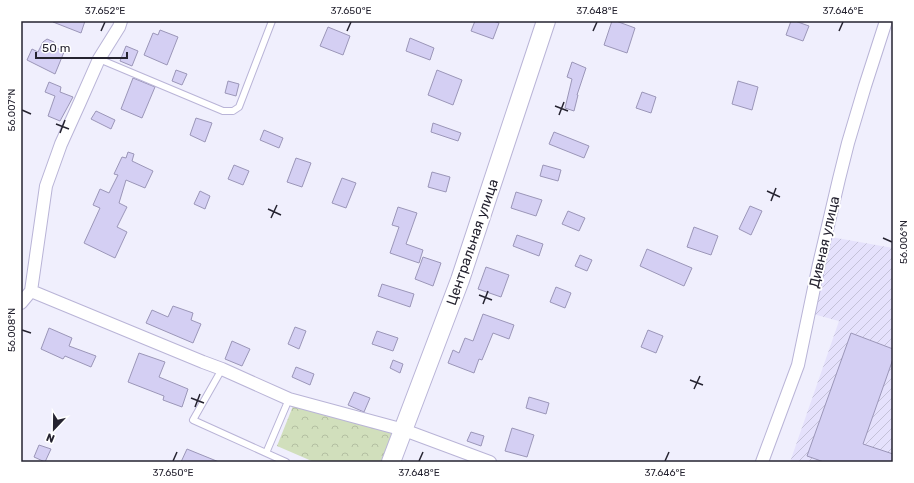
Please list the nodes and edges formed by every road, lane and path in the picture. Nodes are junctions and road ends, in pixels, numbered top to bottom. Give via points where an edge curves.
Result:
1 (121, 21) edge
2 (272, 21) edge
3 (546, 21) edge
4 (886, 21) edge
5 (99, 58) junction
6 (31, 291) junction
7 (21, 303) edge
8 (222, 369) junction
9 (289, 399) junction
10 (404, 430) junction
11 (266, 453) junction
12 (286, 462) edge
13 (391, 462) edge
14 (490, 462) edge
15 (762, 462) edge

1 - 5 street
2 - 5 lane via 239,107 233,112 223,111
3 - 10 street, Центральная улица via 460,280
4 - 15 street, Дивная улица via 838,179 798,365
5 - 6 street via 61,144 46,186
6 - 7 street
6 - 8 street
8 - 9 street
8 - 11 lane via 193,420
9 - 10 street
9 - 11 lane
10 - 13 street, Центральная улица
10 - 14 street
11 - 12 lane

